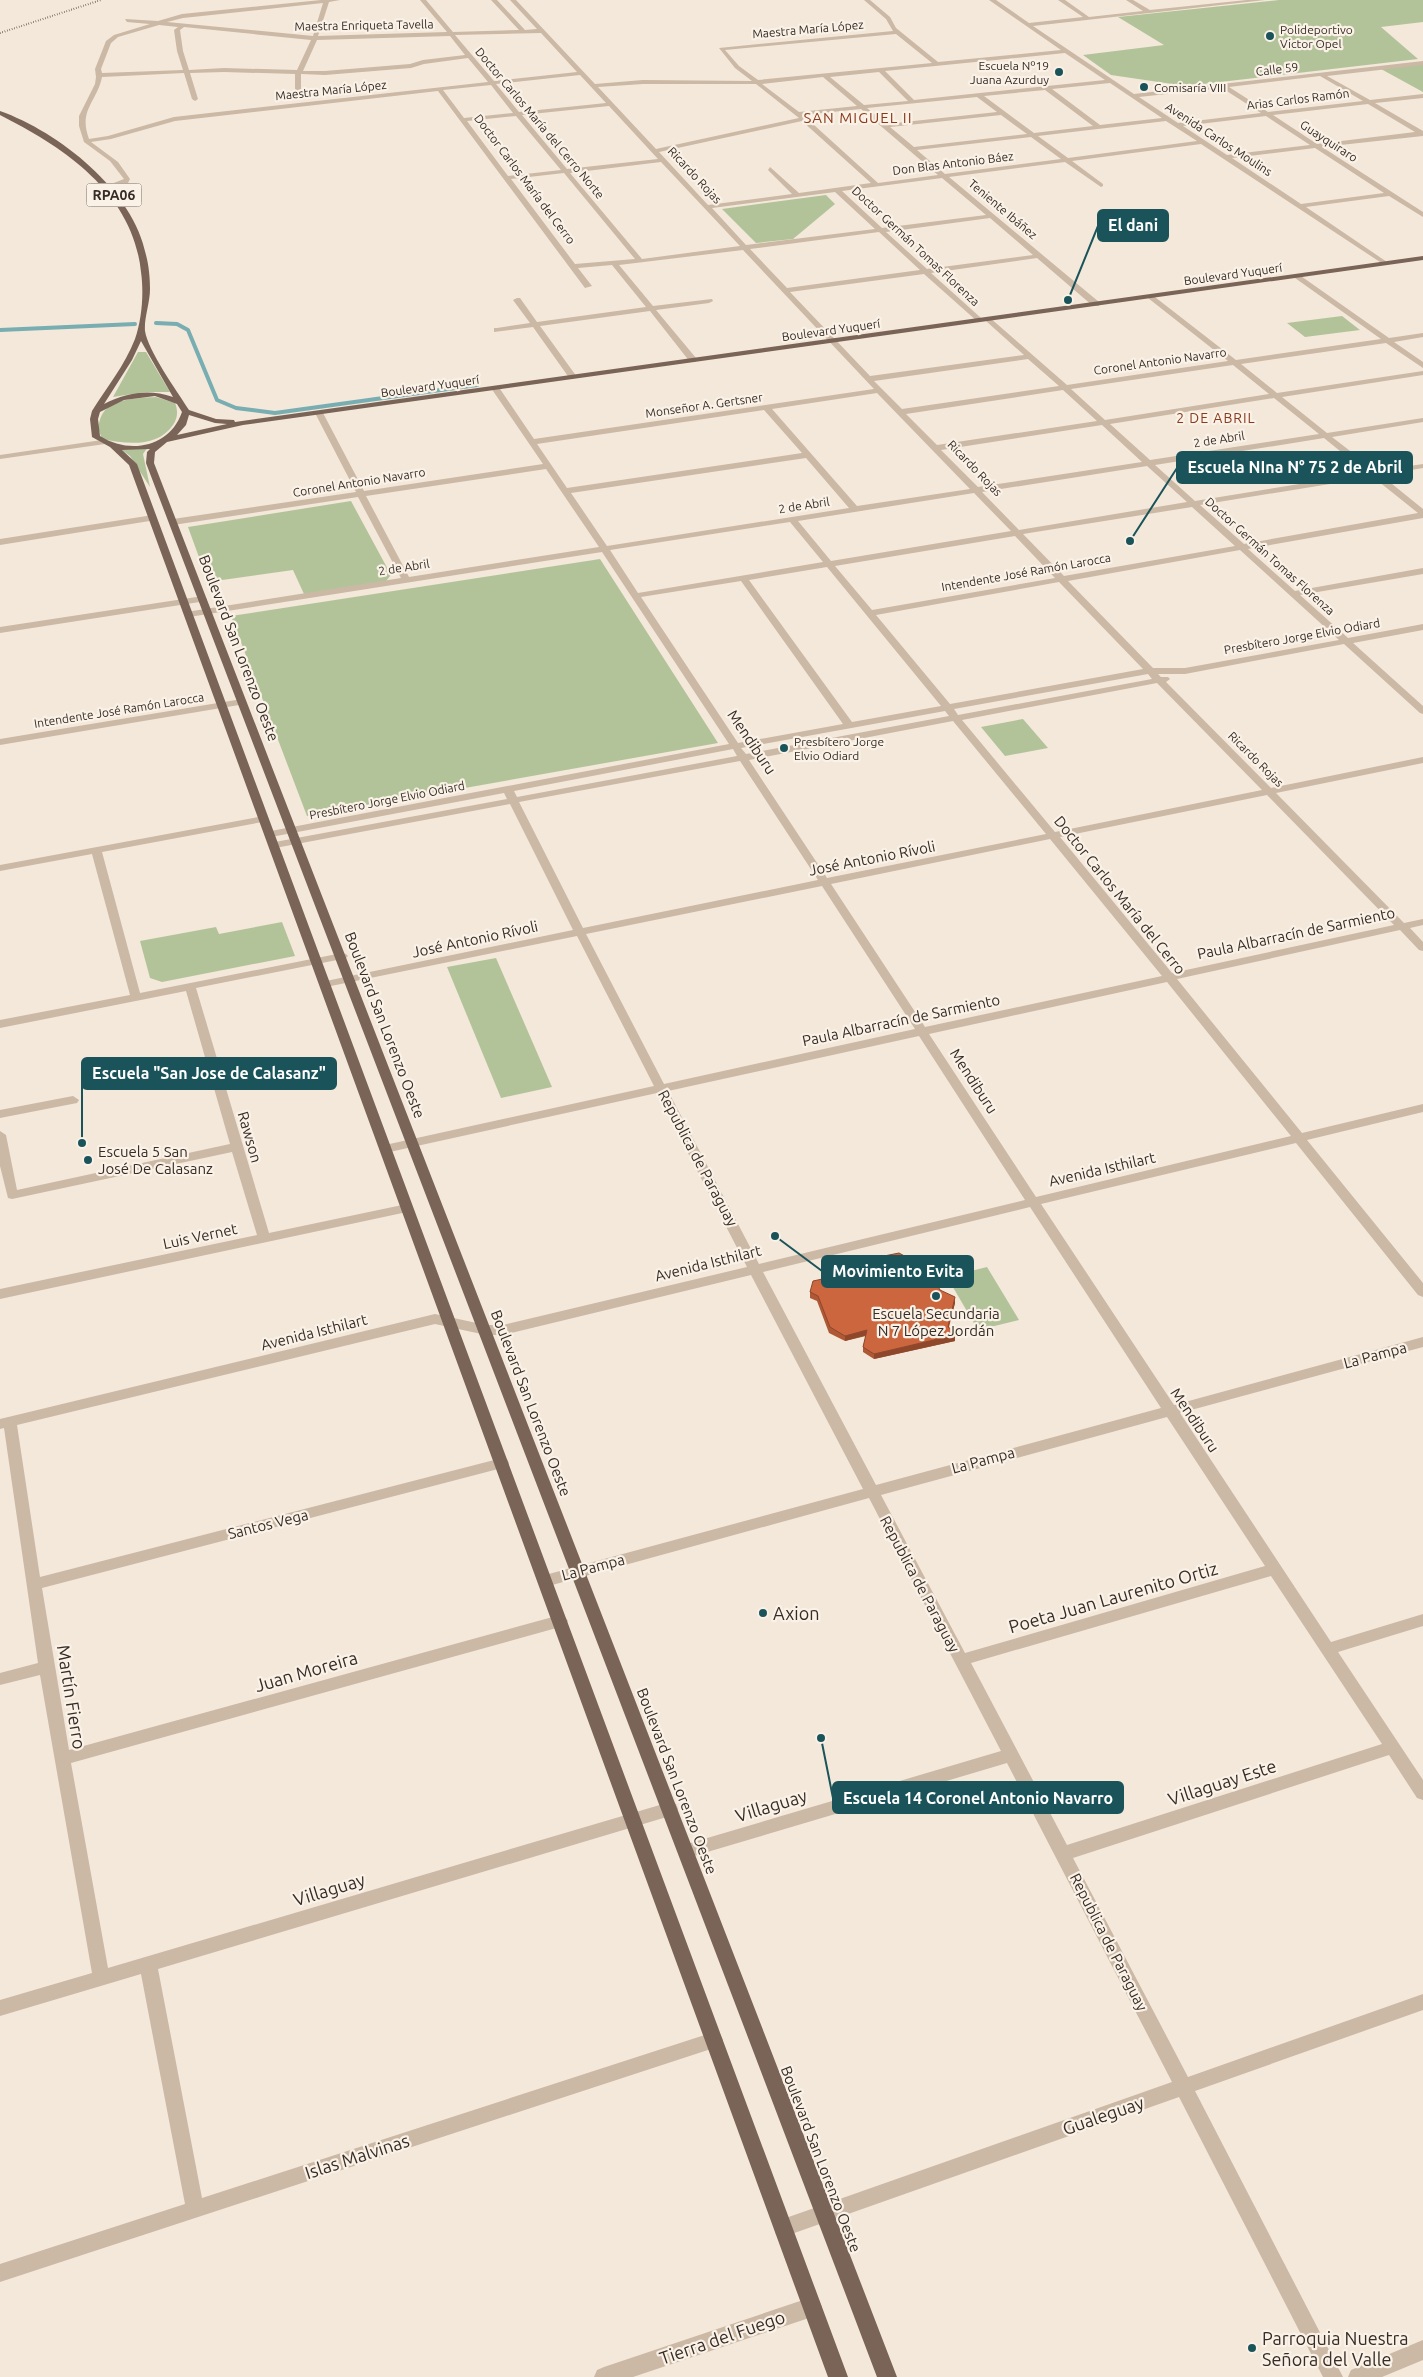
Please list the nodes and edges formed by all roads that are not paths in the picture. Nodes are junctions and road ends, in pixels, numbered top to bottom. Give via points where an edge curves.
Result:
1 (244, 0) edge
2 (328, 0) edge
3 (337, 0) edge
4 (423, 0) edge
5 (494, 0) edge
6 (513, 0) edge
7 (867, 0) edge
8 (992, 0) edge
9 (1061, 0) edge
10 (1129, 0) edge
11 (1201, 0) edge
12 (1262, 0) edge
13 (1211, 6) junction
14 (250, 9) junction
15 (1149, 12) junction
16 (1087, 18) junction
17 (127, 20) dead end
18 (163, 23) junction
19 (183, 25) junction
20 (1027, 25) junction
21 (543, 31) junction
22 (524, 32) junction
23 (897, 32) junction
24 (452, 34) junction
25 (315, 38) junction
26 (1066, 50) junction
27 (470, 56) junction
28 (1423, 63) edge
29 (936, 64) junction
30 (880, 69) junction
31 (186, 72) junction
32 (299, 72) junction
33 (582, 73) junction
34 (100, 75) junction
35 (824, 75) junction
36 (1322, 75) junction
37 (1111, 81) junction
38 (758, 82) junction
39 (493, 83) junction
40 (594, 86) junction
41 (1223, 86) junction
42 (1045, 88) junction
43 (298, 89) dead end
44 (439, 89) junction
45 (978, 95) junction
46 (1134, 96) junction
47 (1423, 96) edge
48 (195, 99) dead end
49 (912, 102) junction
50 (1368, 102) junction
51 (610, 104) junction
52 (864, 107) junction
53 (0, 113) edge
54 (1003, 113) junction
55 (518, 114) junction
56 (1267, 114) junction
57 (800, 117) junction
58 (1166, 119) junction
59 (462, 120) junction
60 (1176, 125) junction
61 (886, 126) junction
62 (1099, 127) junction
63 (1422, 133) edge
64 (1032, 135) junction
65 (86, 141) junction
66 (1203, 142) junction
67 (1316, 146) junction
68 (914, 149) junction
69 (654, 151) junction
70 (1227, 157) junction
71 (663, 160) junction
72 (1064, 160) junction
73 (770, 168) dead end
74 (565, 171) junction
75 (944, 175) junction
76 (506, 178) junction
77 (876, 184) junction
78 (1101, 185) dead end
79 (108, 187) junction
80 (837, 190) junction
81 (1391, 194) junction
82 (797, 195) junction
83 (1299, 206) junction
84 (706, 207) junction
85 (1423, 215) edge
86 (992, 216) junction
87 (881, 230) junction
88 (745, 248) junction
89 (1039, 256) junction
90 (1423, 258) edge
91 (640, 261) junction
92 (614, 263) junction
93 (1384, 263) junction
94 (574, 266) junction
95 (925, 272) junction
96 (1298, 276) junction
97 (588, 286) dead end
98 (784, 291) junction
99 (1151, 296) junction
100 (518, 300) dead end
101 (709, 301) dead end
102 (1096, 304) junction
103 (651, 310) junction
104 (989, 319) junction
105 (978, 320) junction
106 (535, 325) junction
107 (142, 328) junction
108 (497, 330) dead end
109 (1423, 336) edge
110 (832, 341) junction
111 (1388, 341) junction
112 (1030, 356) junction
113 (693, 360) junction
114 (1235, 363) junction
115 (1423, 366) edge
116 (1423, 373) edge
117 (573, 377) junction
118 (869, 379) junction
119 (495, 388) junction
120 (1066, 388) junction
121 (880, 390) junction
122 (1276, 396) junction
123 (180, 402) junction
124 (766, 407) junction
125 (96, 411) junction
126 (186, 412) junction
127 (901, 412) junction
128 (319, 413) junction
129 (1423, 420) edge
130 (1103, 422) junction
131 (243, 423) junction
132 (1325, 435) junction
133 (163, 442) junction
134 (532, 442) junction
135 (108, 444) junction
136 (936, 448) junction
137 (808, 454) junction
138 (0, 457) edge
139 (1148, 463) junction
140 (548, 466) junction
141 (1423, 466) edge
142 (1374, 474) junction
143 (977, 490) junction
144 (566, 491) junction
145 (361, 494) junction
146 (1194, 504) junction
147 (856, 509) junction
148 (1423, 514) edge
149 (153, 518) junction
150 (792, 519) junction
151 (173, 522) junction
152 (1018, 533) junction
153 (0, 542) edge
154 (1242, 548) junction
155 (603, 549) junction
156 (830, 564) junction
157 (1423, 571) edge
158 (743, 578) junction
159 (1061, 578) junction
160 (406, 580) junction
161 (1293, 594) junction
162 (634, 596) junction
163 (205, 605) junction
164 (187, 608) junction
165 (871, 613) junction
166 (1423, 627) edge
167 (0, 630) edge
168 (1344, 640) junction
169 (1150, 671) junction
170 (1185, 671) junction
171 (1160, 681) junction
172 (242, 702) junction
173 (224, 705) junction
174 (947, 709) junction
175 (1423, 711) edge
176 (956, 719) junction
177 (850, 726) junction
178 (0, 742) edge
179 (735, 746) junction
180 (743, 759) junction
181 (1423, 760) edge
182 (1269, 792) junction
183 (511, 796) junction
184 (264, 819) junction
185 (295, 836) junction
186 (1053, 837) junction
187 (273, 840) junction
188 (96, 850) junction
189 (0, 868) edge
190 (825, 883) junction
191 (1423, 922) edge
192 (1402, 926) junction
193 (580, 932) junction
194 (1423, 948) edge
195 (342, 956) junction
196 (317, 962) junction
197 (1168, 977) junction
198 (351, 980) junction
199 (326, 984) junction
200 (190, 986) junction
201 (136, 997) junction
202 (0, 1024) edge
203 (922, 1032) junction
204 (661, 1088) junction
205 (74, 1100) dead end
206 (1423, 1108) edge
207 (0, 1114) edge
208 (0, 1135) edge
209 (1297, 1138) junction
210 (413, 1143) junction
211 (236, 1148) junction
212 (385, 1149) junction
213 (1034, 1201) junction
214 (407, 1208) junction
215 (264, 1239) junction
216 (755, 1268) junction
217 (1423, 1292) edge
218 (0, 1294) edge
219 (449, 1321) junction
220 (486, 1330) junction
221 (1423, 1342) edge
222 (1169, 1410) junction
223 (5, 1423) edge
224 (502, 1463) junction
225 (871, 1491) junction
226 (1276, 1569) junction
227 (579, 1571) junction
228 (545, 1581) junction
229 (34, 1584) junction
230 (1423, 1620) edge
231 (560, 1621) junction
232 (1327, 1649) junction
233 (961, 1660) junction
234 (46, 1667) junction
235 (0, 1679) edge
236 (1392, 1747) junction
237 (1010, 1755) junction
238 (62, 1759) junction
239 (1423, 1794) edge
240 (670, 1809) junction
241 (633, 1819) junction
242 (687, 1851) junction
243 (1063, 1854) junction
244 (148, 1963) junction
245 (101, 1978) junction
246 (1423, 2002) edge
247 (0, 2008) edge
248 (714, 2040) junction
249 (1184, 2087) junction
250 (195, 2208) junction
251 (824, 2213) junction
252 (783, 2228) junction
253 (0, 2273) edge
254 (812, 2307) junction
255 (1423, 2350) edge
256 (604, 2377) edge
257 (838, 2377) edge
258 (887, 2377) edge
259 (1333, 2377) edge
260 (1358, 2377) edge

1 - 14 street
2 - 3 street
2 - 14 street
2 - 25 street
4 - 24 street, Doctor Carlos María del Cerro Norte
5 - 22 street
6 - 21 street, Ricardo Rojas
7 - 23 street via 888,18
8 - 20 street, Avenida Carlos Moulins
9 - 16 street
10 - 15 street
11 - 13 street
12 - 13 street
13 - 15 street
14 - 18 street via 182,16
15 - 16 street
16 - 20 street
17 - 18 street, Maestra Enriqueta Tavella
18 - 19 street, Maestra Enriqueta Tavella
18 - 34 street via 116,36 108,42 98,69
19 - 25 street, Maestra Enriqueta Tavella
19 - 31 street via 177,30
20 - 26 street, Avenida Carlos Moulins
21 - 22 street, Maestra Enriqueta Tavella
21 - 33 street, Ricardo Rojas
22 - 24 street, Maestra Enriqueta Tavella
23 - 29 street
23 - 38 street, Maestra María López via 721,49 737,67
24 - 25 street, Maestra Enriqueta Tavella
24 - 27 street, Doctor Carlos María del Cerro Norte
25 - 32 street
26 - 29 street
26 - 37 street, Avenida Carlos Moulins
27 - 32 street via 411,66
27 - 39 street, Doctor Carlos María del Cerro Norte
28 - 36 street, Calle 59
29 - 30 street
30 - 35 street
30 - 49 street
31 - 32 street
31 - 34 street
31 - 48 street
32 - 43 street
33 - 39 street, Maestra María López
33 - 40 street, Ricardo Rojas
34 - 65 street via 80,116
35 - 38 street
35 - 52 street, Teniente Ibáñez
36 - 41 street, Calle 59
36 - 50 street
37 - 42 street
37 - 46 street, Avenida Carlos Moulins
38 - 40 street via 643,82
38 - 57 street
39 - 44 street, Maestra María López
39 - 55 street, Doctor Carlos María del Cerro Norte
40 - 51 street, Ricardo Rojas
41 - 46 street, Calle 59
41 - 56 street, Guayquiraro
42 - 45 street
42 - 62 street
44 - 59 street, Doctor Carlos María del Cerro
44 - 65 street, Maestra María López via 174,119 109,138
45 - 49 street
45 - 54 street
46 - 58 street, Avenida Carlos Moulins
47 - 50 street, Arias Carlos Ramón
49 - 52 street
50 - 56 street, Arias Carlos Ramón
50 - 63 street
51 - 55 street
51 - 69 street, Ricardo Rojas
52 - 57 street
52 - 61 street, Teniente Ibáñez
53 - 79 main road, RPA06 via 46,136 92,170
54 - 61 street
54 - 64 street
55 - 59 street
55 - 74 street, Doctor Carlos María del Cerro Norte
56 - 60 street, Arias Carlos Ramón
56 - 67 street, Guayquiraro
57 - 69 street
57 - 77 street
58 - 60 street, Avenida Carlos Moulins
58 - 62 street
59 - 76 street, Doctor Carlos María del Cerro
60 - 66 street, Avenida Carlos Moulins
61 - 68 street, Teniente Ibáñez
62 - 64 street
63 - 67 street
64 - 68 street
64 - 72 street
65 - 79 street via 116,162 127,179
66 - 70 street, Avenida Carlos Moulins
66 - 72 street, Don Blas Antonio Báez
67 - 70 street
67 - 81 street, Guayquiraro
68 - 75 street, Teniente Ibáñez
69 - 71 street, Ricardo Rojas
70 - 83 street, Avenida Carlos Moulins
71 - 74 street
71 - 84 street, Ricardo Rojas
72 - 75 street, Don Blas Antonio Báez
72 - 78 street
73 - 82 street
74 - 76 street
74 - 91 street, Doctor Carlos María del Cerro Norte
75 - 77 street, Don Blas Antonio Báez
75 - 86 street, Teniente Ibáñez
76 - 94 street, Doctor Carlos María del Cerro
77 - 80 street, Don Blas Antonio Báez
79 - 107 main road, RPA06 via 126,211 146,263
80 - 82 street, Don Blas Antonio Báez
80 - 87 street, Doctor Germán Tomas Florenza
81 - 83 street
81 - 85 street, Guayquiraro
82 - 84 street, Don Blas Antonio Báez
83 - 93 street, Avenida Carlos Moulins
84 - 88 street, Ricardo Rojas
86 - 87 street
86 - 89 street, Teniente Ibáñez
87 - 88 street
87 - 95 street, Doctor Germán Tomas Florenza
88 - 91 street
88 - 98 street, Ricardo Rojas
89 - 95 street
89 - 102 street, Teniente Ibáñez
90 - 93 main road, Boulevard Yuquerí
91 - 92 street
92 - 94 street
92 - 103 street
93 - 96 main road, Boulevard Yuquerí
94 - 97 street, Doctor Carlos María del Cerro
95 - 98 street
95 - 105 street, Doctor Germán Tomas Florenza
96 - 99 main road, Boulevard Yuquerí
96 - 111 street
98 - 110 street, Ricardo Rojas
99 - 102 main road, Boulevard Yuquerí
99 - 114 street
100 - 106 street
101 - 103 street
102 - 104 main road, Boulevard Yuquerí
103 - 106 street
103 - 113 street
104 - 105 main road, Boulevard Yuquerí
104 - 112 street, Doctor Germán Tomas Florenza
105 - 110 main road, Boulevard Yuquerí
106 - 108 street
106 - 117 street
107 - 123 main road, RPA06 via 146,345
107 - 125 main road, RPA06
109 - 111 street, Coronel Antonio Navarro
110 - 113 main road, Boulevard Yuquerí
110 - 118 street, Ricardo Rojas
111 - 114 street, Coronel Antonio Navarro
111 - 115 street
112 - 118 street
112 - 120 street, Doctor Germán Tomas Florenza
113 - 117 main road, Boulevard Yuquerí
114 - 120 street, Coronel Antonio Navarro
114 - 122 street
116 - 122 street
117 - 119 main road, Boulevard Yuquerí
118 - 121 street, Ricardo Rojas
119 - 128 main road, Boulevard Yuquerí
119 - 134 street, Mendiburu
120 - 127 street, Coronel Antonio Navarro
120 - 130 street, Doctor Germán Tomas Florenza
121 - 124 street, Monseñor A. Gertsner
121 - 127 street, Ricardo Rojas
122 - 130 street
122 - 132 street
123 - 125 main road via 155,394 139,395 115,400
123 - 126 main road, RPA06
124 - 134 street, Monseñor A. Gertsner
124 - 137 street
125 - 135 main road via 96,436
126 - 131 main road, Boulevard Yuquerí via 214,421
126 - 133 main road, Boulevard San Lorenzo Oeste via 182,424
127 - 136 street, Ricardo Rojas
128 - 131 main road, Boulevard Yuquerí
128 - 145 street
129 - 132 street, 2 de Abril
130 - 136 street
130 - 139 street, Doctor Germán Tomas Florenza
131 - 133 main road, Boulevard Yuquerí
132 - 139 street, 2 de Abril
132 - 142 street
133 - 135 main road, Boulevard Yuquerí via 134,447
133 - 151 main road, Boulevard San Lorenzo Oeste via 151,452 150,463
134 - 140 street, Mendiburu
135 - 138 street
135 - 149 main road via 133,464
136 - 143 street, Ricardo Rojas
137 - 144 street
137 - 147 street
139 - 143 street, 2 de Abril
139 - 146 street, Doctor Germán Tomas Florenza
140 - 144 street, Mendiburu
140 - 145 street, Coronel Antonio Navarro
141 - 142 street
142 - 146 street
142 - 148 street
143 - 147 street, 2 de Abril
143 - 152 street, Ricardo Rojas
144 - 155 street, Mendiburu
145 - 151 street, Coronel Antonio Navarro
145 - 160 street
146 - 152 street
146 - 154 street, Doctor Germán Tomas Florenza
147 - 150 street, 2 de Abril
148 - 154 street, Intendente José Ramón Larocca
149 - 153 street
149 - 164 main road
150 - 155 street, 2 de Abril
150 - 156 street, Doctor Carlos María del Cerro
151 - 163 main road, Boulevard San Lorenzo Oeste
152 - 156 street
152 - 159 street, Ricardo Rojas
154 - 159 street, Intendente José Ramón Larocca
154 - 161 street, Doctor Germán Tomas Florenza
155 - 160 street, 2 de Abril
155 - 162 street, Mendiburu
156 - 158 street
156 - 165 street, Doctor Carlos María del Cerro
157 - 161 street
158 - 162 street
158 - 177 street
159 - 165 street, Intendente José Ramón Larocca
159 - 169 street, Ricardo Rojas
160 - 163 street, 2 de Abril
161 - 168 street, Doctor Germán Tomas Florenza
162 - 179 street, Mendiburu
163 - 164 street, 2 de Abril
163 - 164 street, 2 de Abril
163 - 172 main road, Boulevard San Lorenzo Oeste
164 - 167 street, 2 de Abril
164 - 173 main road
165 - 174 street, Doctor Carlos María del Cerro
166 - 168 street, Presbítero Jorge Elvio Odiard
168 - 170 street, Presbítero Jorge Elvio Odiard
168 - 175 street, Doctor Germán Tomas Florenza
169 - 170 street, Presbítero Jorge Elvio Odiard
169 - 171 street, Ricardo Rojas
169 - 174 street, Presbítero Jorge Elvio Odiard
170 - 171 street, Presbítero Jorge Elvio Odiard
171 - 176 street, Presbítero Jorge Elvio Odiard
171 - 182 street, Ricardo Rojas
172 - 173 street, Intendente José Ramón Larocca
172 - 185 main road, Boulevard San Lorenzo Oeste
173 - 178 street, Intendente José Ramón Larocca
173 - 184 main road
174 - 176 street, Doctor Carlos María del Cerro
174 - 177 street, Presbítero Jorge Elvio Odiard
176 - 180 street, Presbítero Jorge Elvio Odiard
176 - 186 street, Doctor Carlos María del Cerro
177 - 179 street, Presbítero Jorge Elvio Odiard
179 - 180 street, Mendiburu
179 - 183 street, Presbítero Jorge Elvio Odiard
180 - 183 street, Presbítero Jorge Elvio Odiard
180 - 190 street, Mendiburu
181 - 182 street, José Antonio Rívoli
182 - 186 street, José Antonio Rívoli
182 - 192 street, Ricardo Rojas
183 - 185 street, Presbítero Jorge Elvio Odiard
183 - 193 street, Republica de Paraguay
184 - 187 main road
184 - 188 street
185 - 187 street, Presbítero Jorge Elvio Odiard
185 - 195 main road, Boulevard San Lorenzo Oeste
186 - 190 street, José Antonio Rívoli
186 - 197 street, Doctor Carlos María del Cerro
187 - 196 main road
188 - 189 street
188 - 201 street
190 - 193 street, José Antonio Rívoli
190 - 203 street, Mendiburu
191 - 192 street, Paula Albarracín de Sarmiento
192 - 194 street, Ricardo Rojas
192 - 197 street, Paula Albarracín de Sarmiento
193 - 198 street, José Antonio Rívoli
193 - 204 street, Republica de Paraguay
195 - 196 street
195 - 198 main road, Boulevard San Lorenzo Oeste
196 - 199 main road
196 - 200 street
197 - 203 street, Paula Albarracín de Sarmiento
197 - 209 street, Doctor Carlos María del Cerro
198 - 199 street, José Antonio Rívoli
198 - 210 main road, Boulevard San Lorenzo Oeste
199 - 212 main road
200 - 201 street
200 - 211 street, Rawson
201 - 202 street
203 - 204 street, Paula Albarracín de Sarmiento
203 - 213 street, Mendiburu
204 - 210 street, Paula Albarracín de Sarmiento
204 - 216 street, Republica de Paraguay
205 - 207 street
206 - 209 street, Avenida Isthilart
208 - 211 street via 12,1195
209 - 213 street, Avenida Isthilart
209 - 217 street, Doctor Carlos María del Cerro
210 - 212 street, Paula Albarracín de Sarmiento
210 - 220 main road, Boulevard San Lorenzo Oeste
211 - 215 street, Rawson
212 - 214 main road
213 - 216 street, Avenida Isthilart
213 - 222 street, Mendiburu
214 - 215 street, Luis Vernet
214 - 219 main road
215 - 218 street, Luis Vernet
216 - 220 street, Avenida Isthilart via 503,1330
216 - 225 street, Republica de Paraguay
219 - 220 street, Avenida Isthilart
219 - 223 street, Avenida Isthilart via 435,1319
219 - 224 main road
220 - 227 main road, Boulevard San Lorenzo Oeste
221 - 222 street, La Pampa
222 - 225 street, La Pampa
222 - 226 street, Mendiburu
223 - 229 street, Martín Fierro
224 - 228 main road
224 - 229 street, Santos Vega
225 - 227 street, La Pampa
225 - 233 street, Republica de Paraguay
226 - 232 street, Mendiburu
226 - 233 street, Poeta Juan Laurenito Ortiz
227 - 228 street, La Pampa
227 - 240 main road, Boulevard San Lorenzo Oeste
228 - 231 main road
229 - 234 street, Martín Fierro
230 - 232 street
231 - 238 street, Juan Moreira
231 - 241 main road
232 - 236 street, Mendiburu
233 - 237 street, Republica de Paraguay
234 - 235 street
234 - 238 street, Martín Fierro
236 - 239 street, Mendiburu
236 - 243 street, Villaguay Este
237 - 242 street, Villaguay
237 - 243 street, Republica de Paraguay
238 - 245 street, Martín Fierro
240 - 241 street, Villaguay
240 - 242 main road, Boulevard San Lorenzo Oeste
241 - 244 street, Villaguay
241 - 248 main road
242 - 251 main road, Boulevard San Lorenzo Oeste
243 - 249 street, Republica de Paraguay
244 - 245 street, Villaguay
244 - 250 street
245 - 247 street, Villaguay
246 - 249 street, Gualeguay
248 - 250 street, Islas Malvinas
248 - 252 main road
249 - 251 street, Gualeguay
249 - 259 street, Republica de Paraguay
250 - 253 street, Islas Malvinas
251 - 252 street, Gualeguay
251 - 258 main road, Boulevard San Lorenzo Oeste
252 - 254 main road
254 - 256 street, Tierra del Fuego
254 - 257 main road
255 - 260 street

